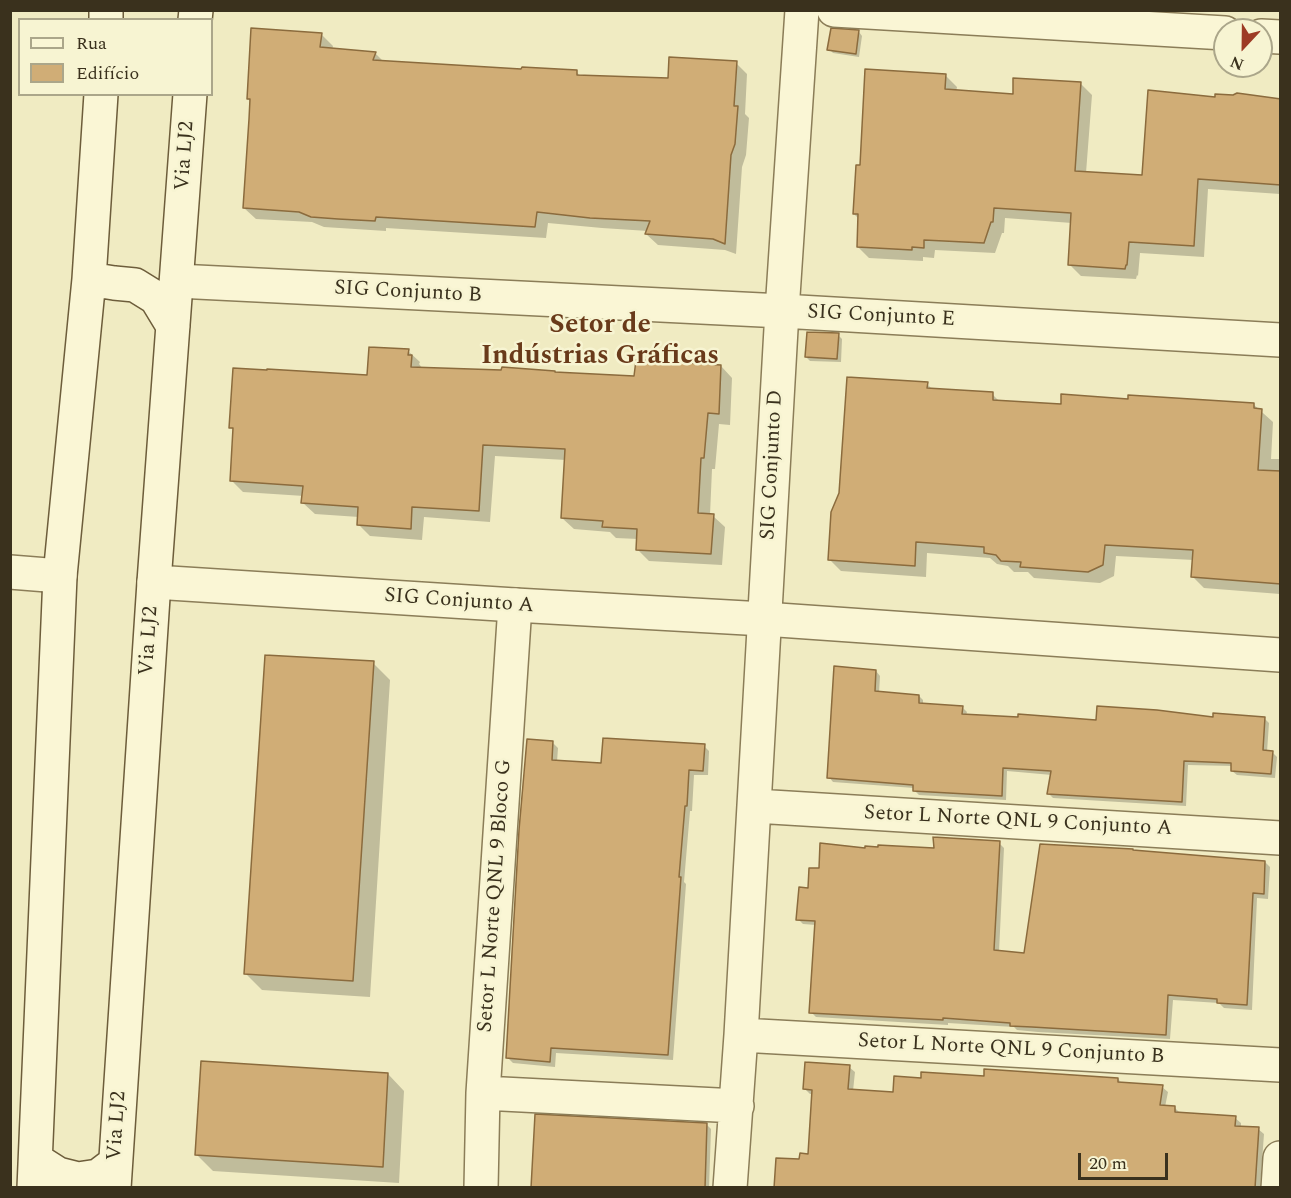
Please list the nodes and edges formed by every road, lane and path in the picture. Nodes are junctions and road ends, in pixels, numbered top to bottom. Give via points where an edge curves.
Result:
1 (802, 10) edge
2 (834, 10) edge
3 (1213, 32) edge
4 (101, 96) edge
5 (190, 96) edge
6 (89, 279) junction
7 (177, 282) junction
8 (782, 311) junction
9 (174, 326) junction
10 (1281, 340) edge
11 (10, 572) edge
12 (60, 576) junction
13 (154, 582) junction
14 (514, 605) junction
15 (765, 619) junction
16 (1281, 655) edge
17 (755, 806) junction
18 (1281, 838) edge
19 (741, 1035) junction
20 (1281, 1065) edge
21 (483, 1093) junction
22 (736, 1106) junction
23 (1281, 1158) edge
24 (35, 1174) edge
25 (115, 1175) edge
26 (481, 1188) edge
27 (730, 1188) edge
28 (1278, 1188) edge

1 - 8 street, SIG Conjunto E
2 - 3 street
4 - 6 street
5 - 7 street, Via LJ2
6 - 9 street via 135,285 156,298
6 - 12 street
7 - 8 street, SIG Conjunto B
7 - 9 street, Via LJ2
8 - 10 street, SIG Conjunto E
8 - 15 street, SIG Conjunto D
9 - 13 street, Via LJ2
11 - 12 street
12 - 24 street
13 - 14 street, SIG Conjunto A
13 - 25 street, Via LJ2
14 - 15 street, SIG Conjunto A
14 - 21 street, Setor L Norte QNL 9 Bloco G
15 - 16 street
15 - 17 street
17 - 18 street, Setor L Norte QNL 9 Conjunto A
17 - 19 street
19 - 20 street, Setor L Norte QNL 9 Conjunto B
19 - 22 street
21 - 22 street
21 - 26 street, Setor L Norte QNL 9 Bloco G
22 - 27 street
23 - 28 street
24 - 25 street via 78,1179

